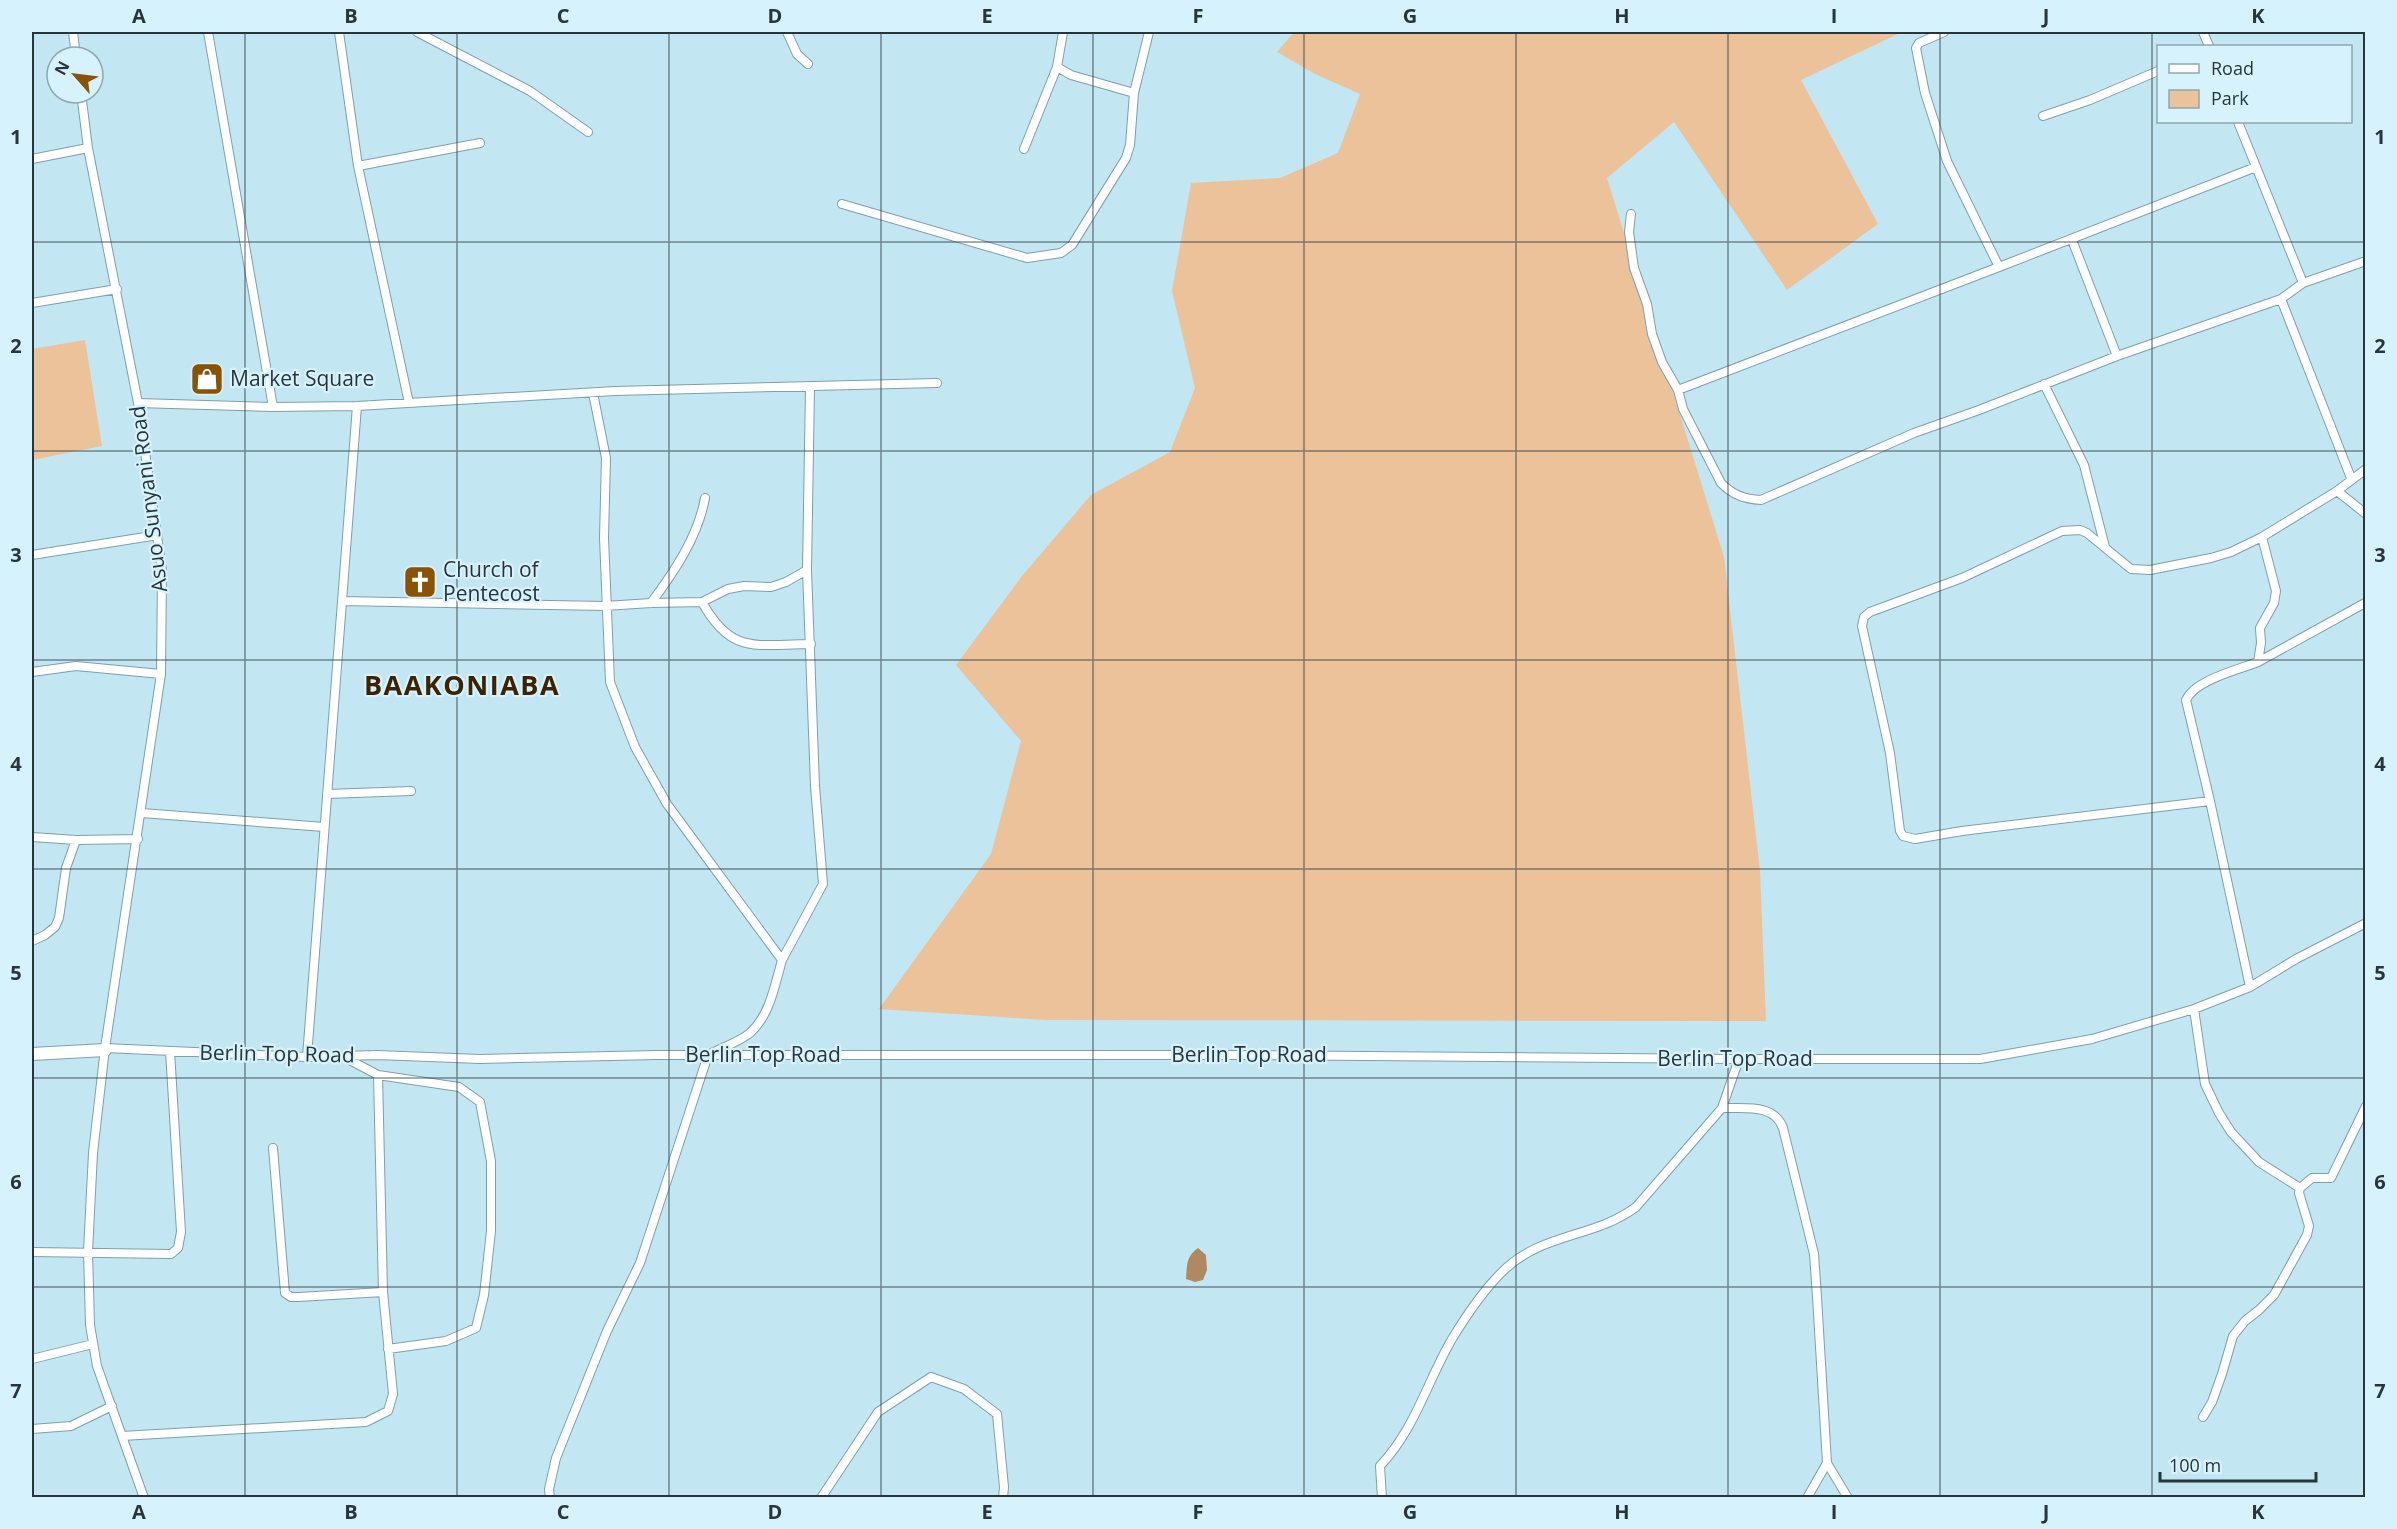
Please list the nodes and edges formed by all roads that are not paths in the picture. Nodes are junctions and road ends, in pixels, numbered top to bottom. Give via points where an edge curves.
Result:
1 (208, 32) edge
2 (339, 32) edge
3 (417, 32) edge
4 (787, 32) edge
5 (1063, 32) edge
6 (1149, 32) edge
7 (1944, 32) edge
8 (808, 64) dead end
9 (1057, 67) junction
10 (2157, 70) edge
11 (1134, 93) junction
12 (83, 105) edge
13 (2043, 116) dead end
14 (2238, 123) edge
15 (588, 132) dead end
16 (480, 143) dead end
17 (88, 148) junction
18 (1024, 149) dead end
19 (32, 159) edge
20 (358, 166) junction
21 (2256, 167) junction
22 (842, 204) dead end
23 (1631, 214) dead end
24 (2072, 240) junction
25 (2366, 261) edge
26 (1999, 267) junction
27 (2303, 283) junction
28 (117, 288) junction
29 (2281, 299) junction
30 (32, 303) edge
31 (2117, 356) junction
32 (937, 383) dead end
33 (2044, 384) junction
34 (810, 387) junction
35 (1678, 390) junction
36 (592, 393) junction
37 (138, 403) junction
38 (409, 403) junction
39 (357, 406) junction
40 (273, 407) junction
41 (2366, 469) edge
42 (2351, 478) junction
43 (2337, 491) junction
44 (705, 498) dead end
45 (2366, 514) edge
46 (158, 535) junction
47 (2262, 537) junction
48 (2105, 547) junction
49 (32, 555) edge
50 (807, 570) junction
51 (342, 601) junction
52 (702, 602) junction
53 (651, 603) junction
54 (2365, 603) edge
55 (606, 606) junction
56 (811, 644) junction
57 (2258, 662) junction
58 (32, 672) edge
59 (161, 675) junction
60 (411, 791) dead end
61 (327, 794) junction
62 (2210, 801) junction
63 (141, 813) junction
64 (324, 827) junction
65 (32, 837) edge
66 (138, 839) junction
67 (76, 840) junction
68 (2366, 923) edge
69 (32, 941) edge
70 (783, 960) junction
71 (2250, 987) junction
72 (2194, 1009) junction
73 (105, 1049) junction
74 (170, 1051) junction
75 (32, 1054) edge
76 (708, 1055) junction
77 (342, 1056) junction
78 (307, 1057) junction
79 (1739, 1059) junction
80 (378, 1075) junction
81 (2366, 1106) edge
82 (1722, 1108) junction
83 (273, 1148) dead end
84 (2300, 1188) junction
85 (88, 1251) junction
86 (32, 1252) edge
87 (383, 1292) junction
88 (93, 1344) junction
89 (388, 1349) junction
90 (32, 1359) edge
91 (112, 1406) junction
92 (2203, 1417) dead end
93 (32, 1429) edge
94 (122, 1436) junction
95 (1827, 1463) junction
96 (144, 1497) edge
97 (550, 1497) edge
98 (821, 1497) edge
99 (1003, 1497) edge
100 (1382, 1497) edge
101 (1807, 1497) edge
102 (1848, 1497) edge

1 - 40 street
2 - 20 street
3 - 15 street via 530,91
4 - 8 street via 797,54
5 - 9 street
6 - 11 street
7 - 26 street via 1917,45 1916,55 1947,161
9 - 11 street via 1071,75
9 - 18 street
10 - 13 street
11 - 22 street via 1126,158 1072,245 1061,253 1027,258
12 - 17 street, Asuo Sunyani Road
14 - 21 street
16 - 20 street
17 - 19 street
17 - 28 street, Asuo Sunyani Road
20 - 38 street
21 - 24 street
21 - 27 street
23 - 35 street via 1634,268 1662,362
24 - 26 street
24 - 31 street
25 - 27 street
26 - 35 street
27 - 29 street
28 - 30 street
28 - 37 street, Asuo Sunyani Road
29 - 31 street
29 - 42 street
31 - 33 street
32 - 34 street
33 - 35 street via 1914,433 1761,500 1738,497 1721,483 1683,409
33 - 48 street via 2084,465
34 - 36 street
34 - 50 street
36 - 38 street
36 - 55 street via 606,458
37 - 40 street
37 - 46 street, Asuo Sunyani Road
38 - 39 street
39 - 40 street
39 - 51 street
41 - 42 street
42 - 43 street
43 - 45 street
43 - 47 street
44 - 53 street via 675,571
46 - 49 street
46 - 59 street, Asuo Sunyani Road via 162,571
47 - 48 street via 2211,558 2150,570 2127,568
47 - 57 street via 2276,591 2260,628
48 - 62 street via 2080,530 2062,531 1962,578 1889,603 1864,617 1862,626 1890,753 1901,834 1916,839
50 - 52 street via 771,587 728,589
50 - 56 street
51 - 55 street
51 - 61 street
52 - 53 street
52 - 56 street via 713,622 742,644
53 - 55 street
54 - 57 street
55 - 70 street via 610,682 634,747 667,804
56 - 70 street via 815,786 823,884
57 - 62 street via 2201,684 2186,700
58 - 59 street via 76,666
59 - 63 street, Asuo Sunyani Road
60 - 61 street
61 - 64 street
62 - 71 street
63 - 64 street
63 - 66 street, Asuo Sunyani Road
64 - 78 street
65 - 67 street
66 - 67 street
66 - 73 street, Asuo Sunyani Road
67 - 69 street via 66,868 59,918 55,927
68 - 71 street, Berlin Top Road
70 - 76 street via 761,1020 749,1034
71 - 72 street, Berlin Top Road
72 - 79 street, Berlin Top Road via 2092,1039 1980,1059
72 - 84 street via 2205,1084 2219,1113 2259,1162
73 - 74 street, Berlin Top Road
73 - 75 street, Berlin Top Road
73 - 85 street, Asuo Sunyani Road via 93,1153
74 - 78 street, Berlin Top Road
74 - 85 street via 181,1232 178,1248 171,1254
76 - 77 street, Berlin Top Road via 502,1059
76 - 79 street, Berlin Top Road
76 - 97 street via 640,1263 607,1331 556,1458
77 - 78 street, Berlin Top Road
77 - 80 street
79 - 82 street
80 - 87 street
80 - 89 street via 459,1087 480,1102 491,1161 489,1252 476,1328 447,1341
81 - 84 street via 2331,1178 2312,1178
82 - 95 street via 1770,1111 1781,1121 1814,1254
82 - 100 street via 1629,1211 1599,1227 1535,1248 1501,1273 1452,1340 1416,1417 1395,1451 1380,1466
83 - 87 street via 285,1293 299,1297
84 - 92 street via 2309,1226 2307,1235 2274,1295 2233,1336
85 - 86 street
85 - 88 street, Asuo Sunyani Road
87 - 89 street
88 - 90 street
88 - 91 street, Asuo Sunyani Road
89 - 94 street via 393,1394 388,1411 366,1422
91 - 93 street via 71,1426
91 - 94 street, Asuo Sunyani Road
94 - 96 street, Asuo Sunyani Road
95 - 101 street
95 - 102 street
98 - 99 street via 878,1412 931,1377 964,1389 997,1414

